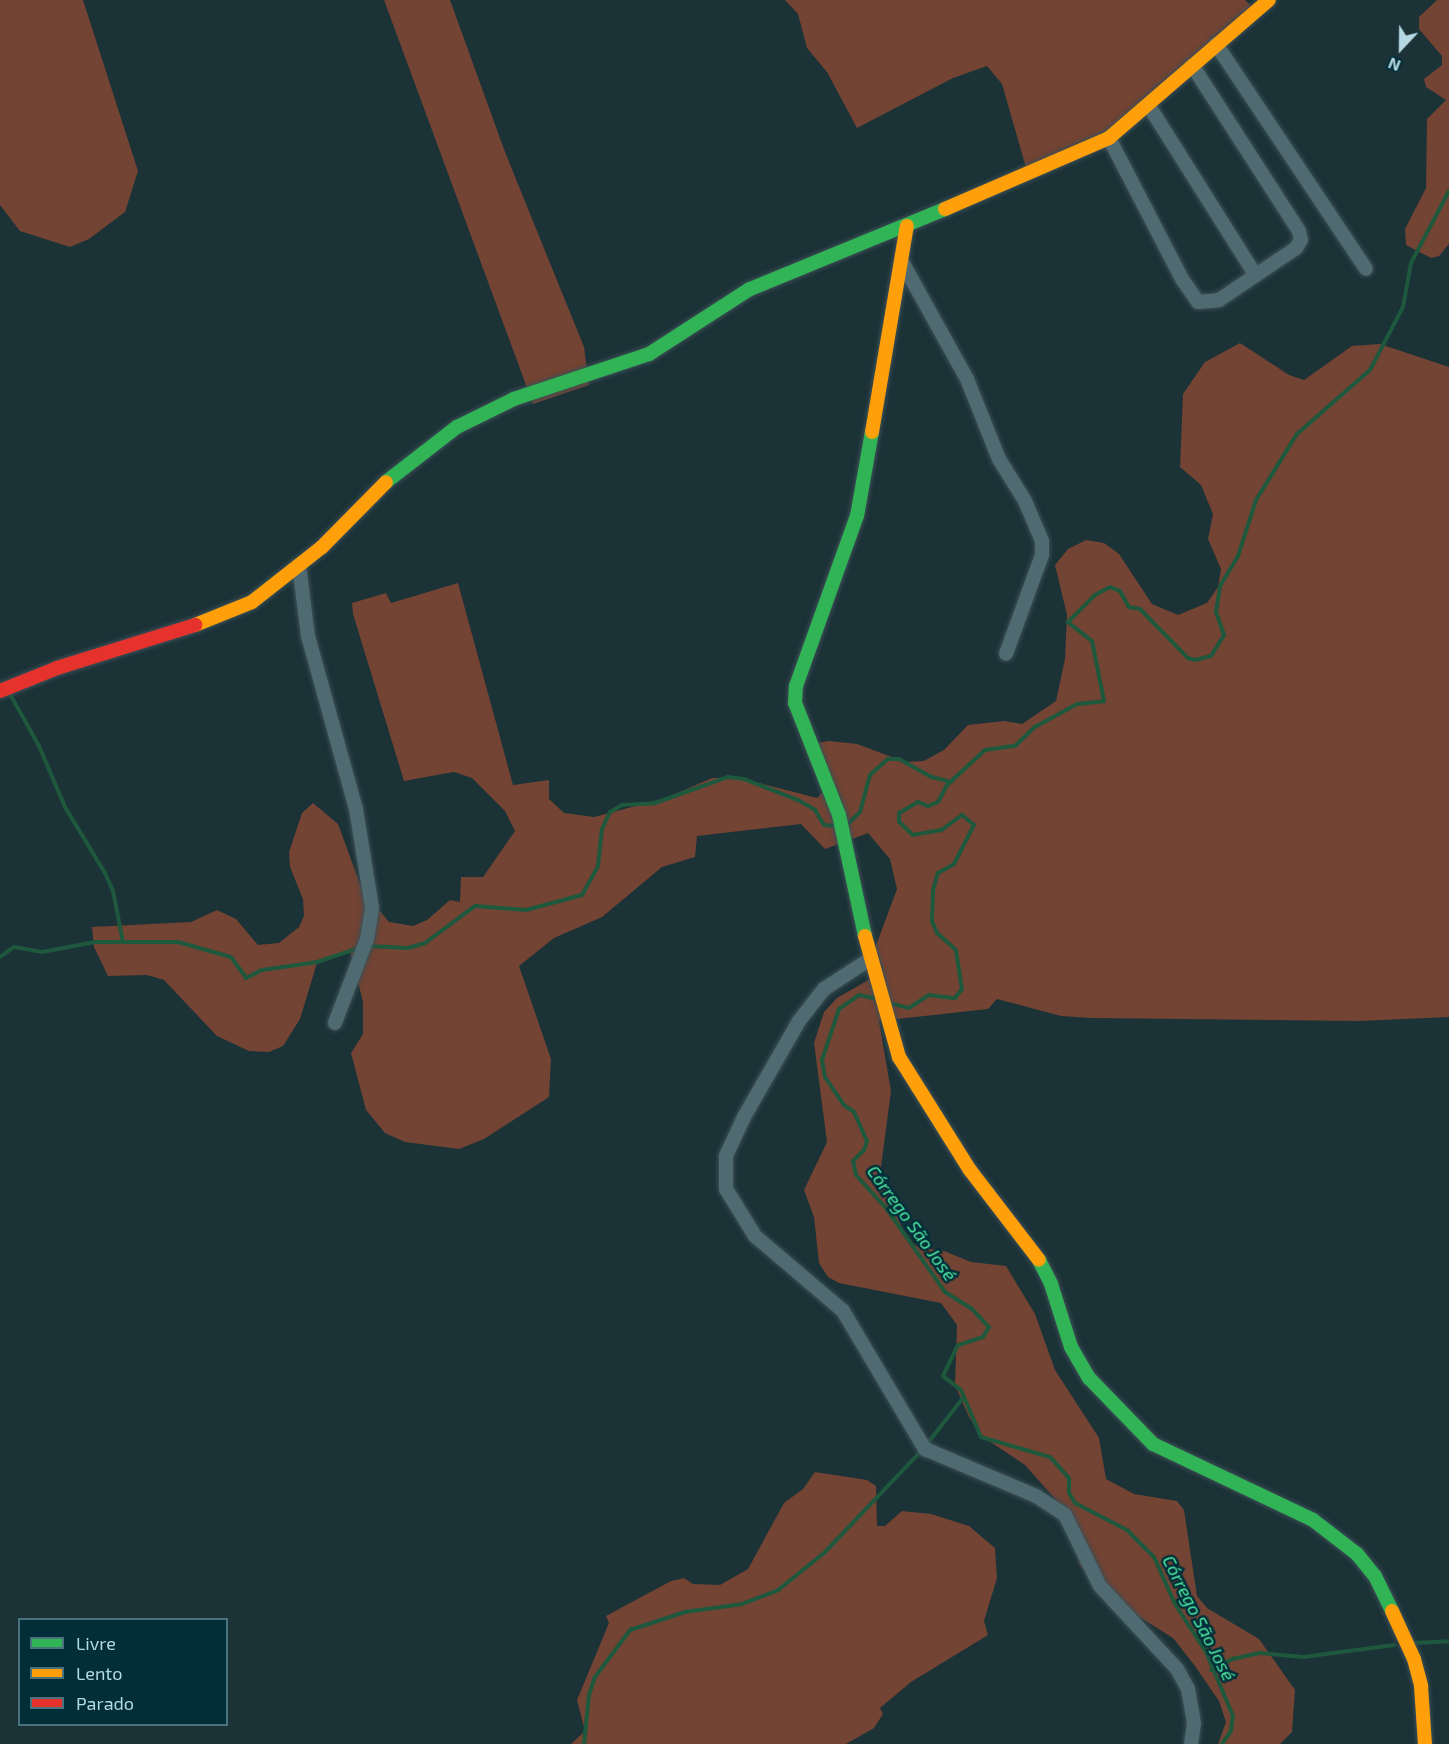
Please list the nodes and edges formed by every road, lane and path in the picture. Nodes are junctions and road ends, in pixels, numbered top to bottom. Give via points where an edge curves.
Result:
1 (1269, 0) edge
2 (1216, 44) junction
3 (1192, 65) junction
4 (1149, 106) junction
5 (1109, 138) junction
6 (907, 226) junction
7 (902, 260) junction
8 (1366, 269) dead end
9 (1255, 274) junction
10 (299, 565) junction
11 (1006, 654) dead end
12 (0, 691) edge
13 (870, 959) junction
14 (335, 1023) dead end
15 (1191, 1744) edge
16 (1425, 1744) edge

1 - 2 street
2 - 3 street
2 - 8 street
3 - 4 street
3 - 9 street via 1300,236 1296,248
4 - 5 street
4 - 9 street
5 - 6 street
5 - 9 street via 1182,279 1198,302 1219,300
6 - 7 street
6 - 10 street via 750,289 649,354 514,399 458,427 399,469
7 - 11 street via 967,379 999,459 1025,501 1042,542 1042,555
7 - 13 street via 857,516 796,686 797,715 839,815
10 - 12 street via 252,602 226,615 57,668
10 - 14 street via 308,636 356,808 372,908 367,939
13 - 15 street via 824,990 799,1021 726,1156 726,1189 755,1236 843,1311 925,1449 1035,1496 1065,1515 1100,1586 1177,1670 1188,1689 1194,1723
13 - 16 street via 885,996 906,1074 970,1170 1040,1262 1071,1347 1089,1378 1153,1444 1313,1520 1357,1554 1375,1576 1414,1659 1421,1686

